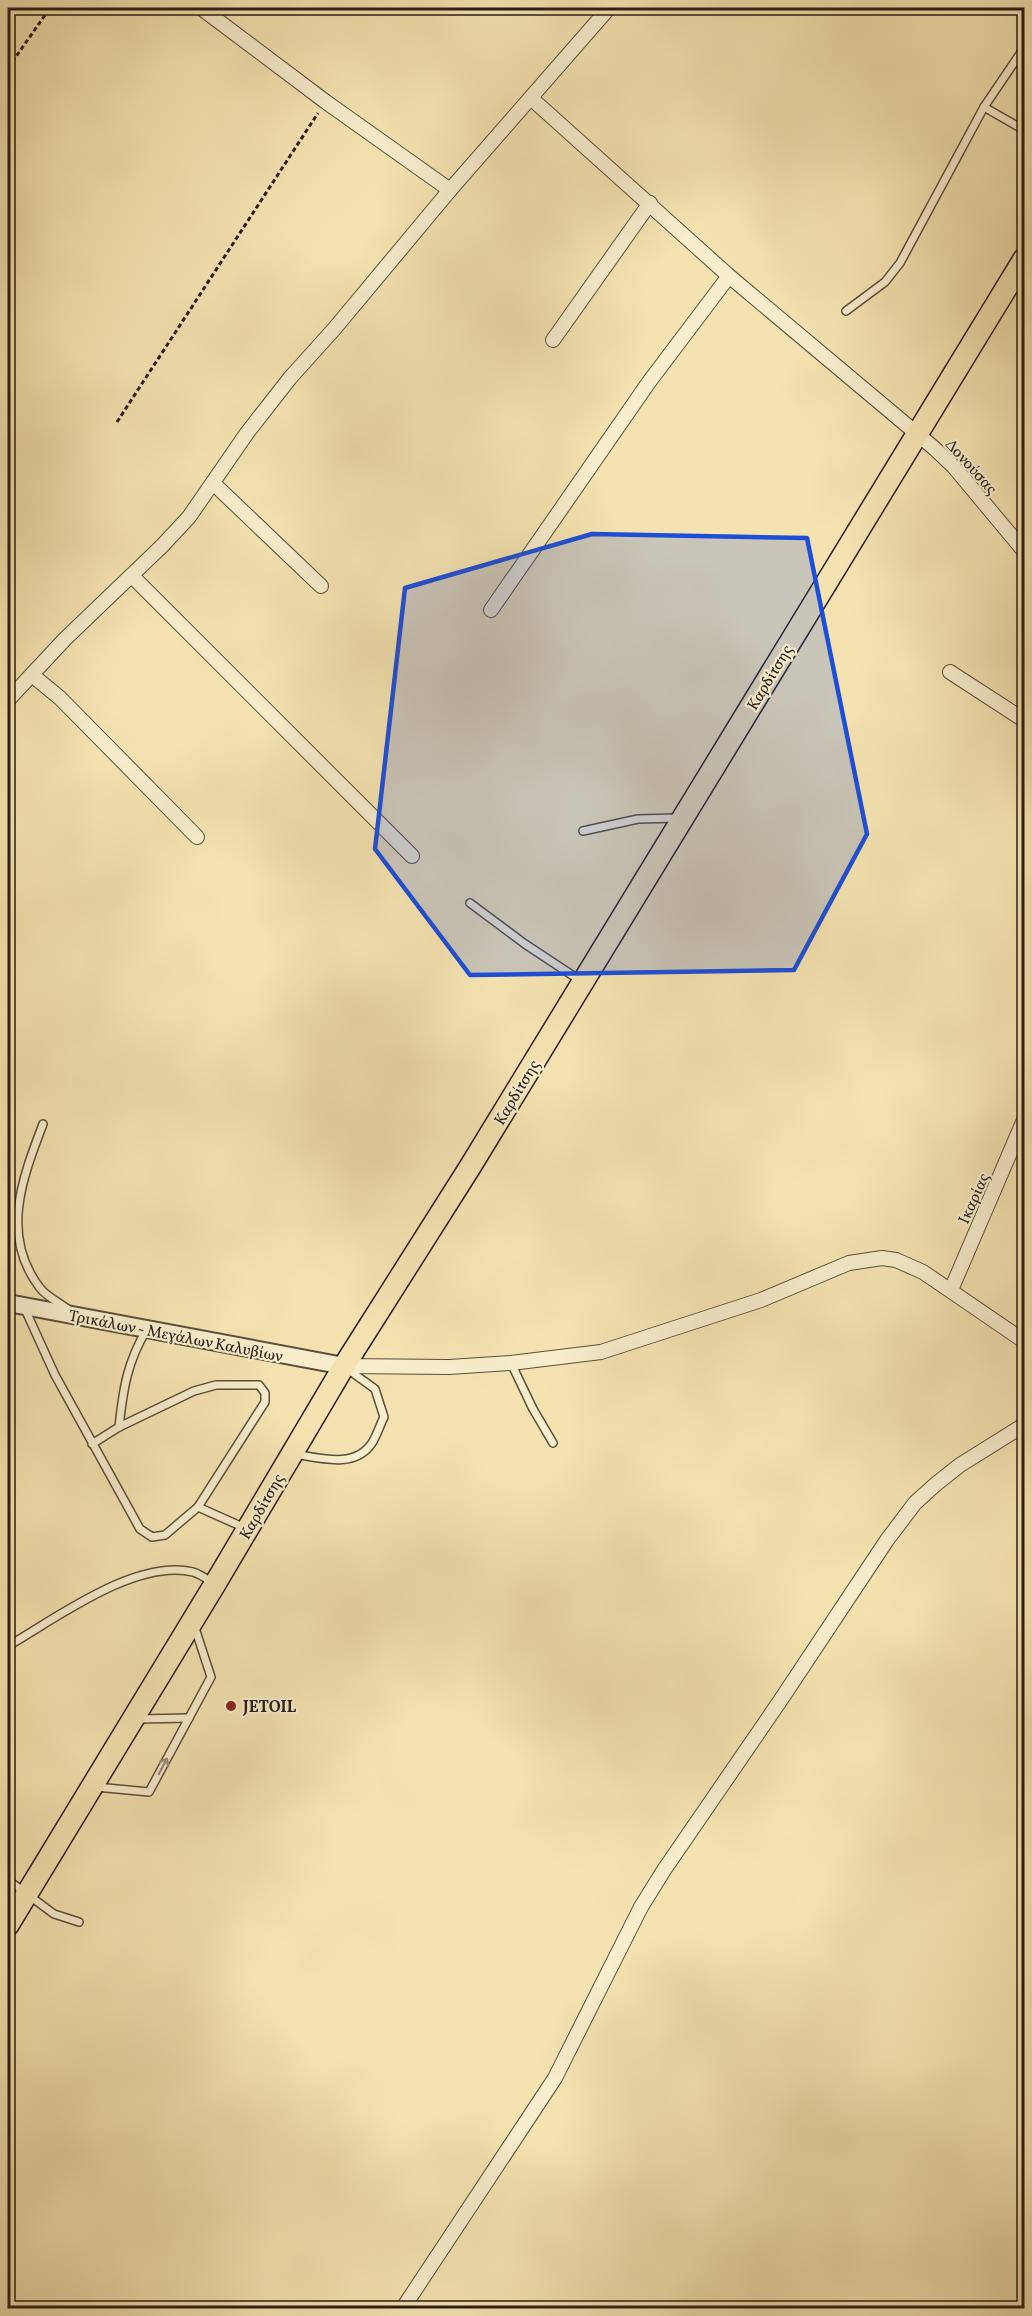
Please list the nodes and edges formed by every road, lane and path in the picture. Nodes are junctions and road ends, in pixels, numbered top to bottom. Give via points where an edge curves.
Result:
1 (50, 8) edge
2 (201, 8) edge
3 (609, 8) edge
4 (1024, 48) edge
5 (8, 68) edge
6 (532, 99) junction
7 (326, 102) junction
8 (984, 106) junction
9 (1024, 129) edge
10 (450, 190) junction
11 (650, 203) junction
12 (1024, 259) edge
13 (729, 276) junction
14 (846, 311) dead end
15 (553, 340) dead end
16 (117, 422) dead end
17 (916, 434) junction
18 (213, 483) junction
19 (1024, 551) edge
20 (132, 576) junction
21 (321, 586) dead end
22 (490, 610) dead end
23 (950, 672) dead end
24 (32, 675) junction
25 (8, 700) edge
26 (1024, 720) edge
27 (683, 818) junction
28 (583, 831) dead end
29 (197, 837) dead end
30 (412, 856) dead end
31 (470, 903) dead end
32 (583, 982) junction
33 (1024, 1120) edge
34 (43, 1124) dead end
35 (951, 1290) junction
36 (16, 1304) edge
37 (79, 1316) junction
38 (147, 1329) junction
39 (1024, 1341) edge
40 (511, 1363) junction
41 (344, 1366) junction
42 (1024, 1425) edge
43 (119, 1427) junction
44 (553, 1443) dead end
45 (92, 1444) junction
46 (291, 1454) junction
47 (198, 1507) junction
48 (248, 1530) junction
49 (215, 1584) junction
50 (193, 1621) junction
51 (8, 1646) edge
52 (189, 1718) junction
53 (132, 1719) junction
54 (91, 1787) junction
55 (8, 1880) edge
56 (25, 1894) junction
57 (79, 1922) dead end
58 (8, 1925) edge
59 (403, 2308) edge

1 - 5 path
2 - 7 street
3 - 6 street
4 - 8 lane
6 - 10 street
6 - 11 street, Δονούσας
7 - 10 street
7 - 16 path
8 - 9 lane
8 - 14 lane via 900,263 885,282
10 - 18 street via 290,378
11 - 13 street, Δονούσας
11 - 15 street
12 - 17 main road, Καρδίτσης
13 - 17 street, Δονούσας
13 - 22 street via 649,382
17 - 19 street, Δονούσας via 954,467
17 - 27 main road, Καρδίτσης
18 - 20 street via 189,517
18 - 21 street
20 - 24 street
20 - 30 street
23 - 26 street
24 - 25 street
24 - 29 street via 60,698
27 - 28 lane via 638,819
27 - 32 main road, Καρδίτσης
31 - 32 lane
32 - 41 main road, Καρδίτσης
33 - 35 street, Ικαρίας
34 - 37 lane via 18,1190 14,1219 19,1253 41,1290
35 - 39 street
35 - 40 street via 896,1260 849,1263 761,1300 628,1344 580,1355
36 - 37 street, Τρικάλων - Μεγάλων Καλυβίων
36 - 45 lane
37 - 38 street, Τρικάλων - Μεγάλων Καλυβίων
38 - 41 street, Τρικάλων - Μεγάλων Καλυβίων
38 - 43 lane via 135,1348 124,1382
40 - 41 street
40 - 44 lane
41 - 46 main road, Καρδίτσης
41 - 46 lane via 375,1389 384,1417 372,1444 355,1458 335,1461
42 - 59 street via 936,1484 915,1503 887,1540 664,1870 641,1907 555,2078
43 - 45 lane
43 - 47 lane via 216,1384 259,1385 265,1393 264,1402
45 - 47 lane via 140,1529 152,1537 165,1535
46 - 48 main road, Καρδίτσης
47 - 48 lane
48 - 49 main road, Καρδίτσης
49 - 50 main road, Καρδίτσης
49 - 51 lane via 198,1574 150,1573 100,1592
50 - 52 lane via 211,1677
50 - 53 main road, Καρδίτσης
52 - 53 lane
54 -> 52 lane via 149,1792
53 - 54 main road, Καρδίτσης
54 - 56 main road, Καρδίτσης
55 - 56 lane
56 - 57 lane via 54,1914
56 - 58 main road, Καρδίτσης

